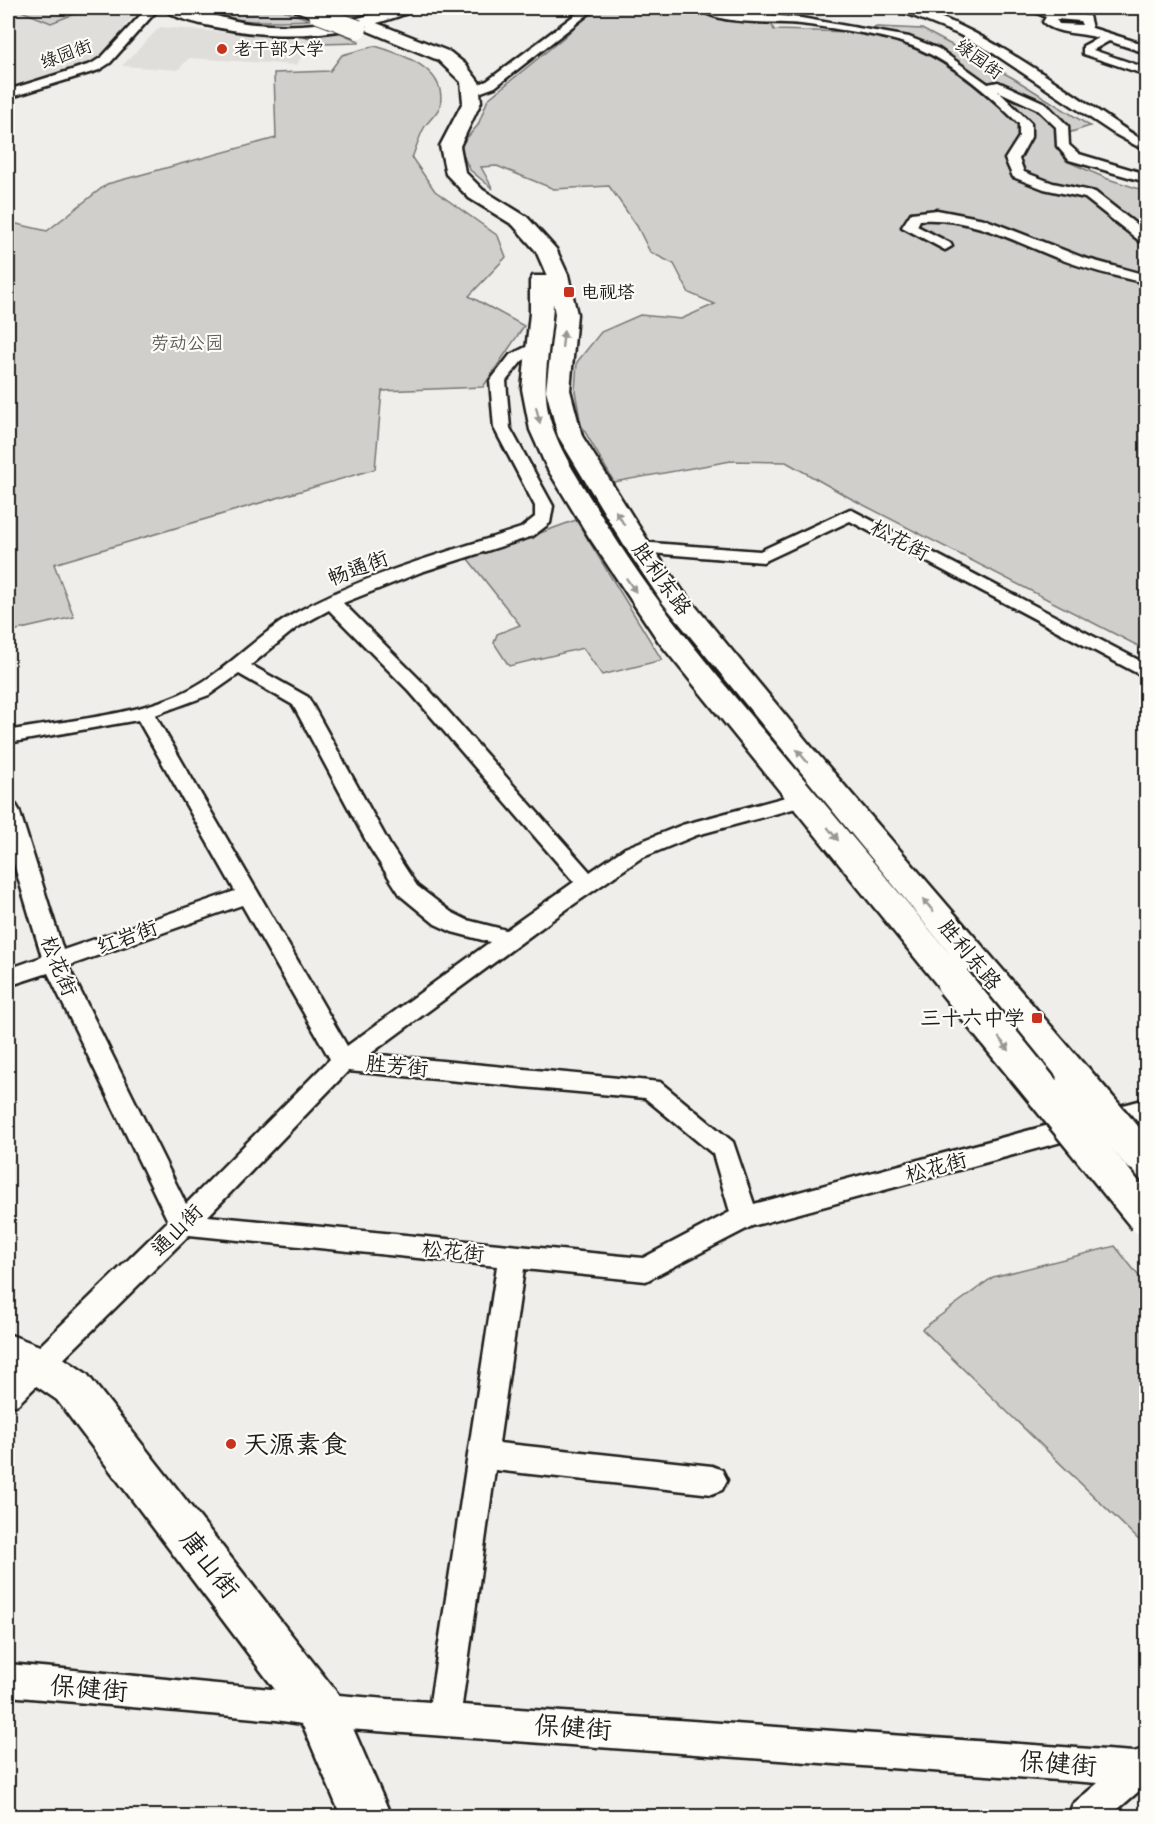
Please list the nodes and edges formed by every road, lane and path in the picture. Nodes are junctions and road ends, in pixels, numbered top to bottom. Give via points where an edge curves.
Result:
1 (153, 8) edge
2 (302, 8) edge
3 (394, 8) edge
4 (407, 8) edge
5 (590, 8) edge
6 (704, 8) edge
7 (899, 8) edge
8 (1031, 8) edge
9 (181, 9) edge
10 (326, 11) edge
11 (366, 28) junction
12 (1108, 37) junction
13 (1146, 50) edge
14 (1146, 72) edge
15 (978, 83) junction
16 (472, 91) junction
17 (8, 94) edge
18 (1146, 147) edge
19 (1146, 178) edge
20 (1146, 239) edge
21 (945, 246) dead end
22 (1146, 279) edge
23 (538, 346) junction
24 (638, 547) junction
25 (332, 603) junction
26 (237, 665) junction
27 (1146, 672) edge
28 (143, 711) junction
29 (8, 737) edge
30 (804, 799) junction
31 (8, 810) edge
32 (588, 884) junction
33 (247, 895) junction
34 (510, 939) junction
35 (55, 963) junction
36 (8, 978) edge
37 (343, 1061) junction
38 (1146, 1109) edge
39 (1143, 1159) edge
40 (745, 1217) junction
41 (1146, 1218) edge
42 (183, 1224) junction
43 (512, 1257) junction
44 (23, 1358) edge
45 (8, 1395) edge
46 (483, 1455) junction
47 (712, 1480) dead end
48 (8, 1680) edge
49 (321, 1711) junction
50 (444, 1718) junction
51 (1143, 1766) edge
52 (366, 1816) edge
53 (1085, 1816) edge

1 - 17 street, 绿园街 via 95,67
2 - 10 main road
3 - 9 main road via 324,22 272,25 212,18
4 - 9 main road via 334,26 279,30 205,22
5 - 16 street via 491,84
6 - 15 street, 绿园街 via 729,16 801,21 905,39 935,51
7 - 18 street via 928,16 966,34
8 - 12 street via 1084,18 1088,26 1083,29
10 - 11 main road, bridge
11 - 16 main road via 444,56 459,68
11 - 23 main road via 437,63 447,74 455,102 429,146 430,161 452,191 500,223 536,265 543,318
12 - 13 street
12 - 14 street via 1087,48 1087,52
15 - 19 street via 1000,86 1041,106 1062,126 1063,146 1074,157
15 - 20 street, 绿园街 via 1024,123 1025,137 1012,159 1018,174 1090,195
24 -> 16 main road, 胜利东路 via 570,436 558,390 566,314 558,275 546,249 520,221 476,194 456,174 450,146 472,102
21 - 22 street via 909,227 916,216 937,213 1013,232 1078,260
23 - 25 street, 畅通街 via 516,358 498,381 502,428 544,506 544,519 527,532 358,590
23 -> 30 main road via 535,404 541,429 558,466 647,607
24 - 27 street, 松花街 via 763,557 850,514
39 -> 24 main road, 胜利东路, bridge via 803,757 672,596
25 - 26 street, 畅通街 via 303,616
25 - 32 street via 417,688
26 - 28 street, 畅通街 via 186,699
26 - 34 street via 301,701 381,848 409,891 443,918
28 - 29 street, 畅通街
28 - 33 street, 胜芳街
30 - 32 street, 通山街 via 663,840 633,853
30 -> 41 main road, bridge
31 - 35 street, 松花街
32 - 34 street, 通山街
33 - 35 street, 红岩街
33 - 37 street, 胜芳街
34 - 37 street, 通山街
35 - 36 street, 红岩街
35 - 42 street, 松花街
37 - 40 street, 胜芳街 via 651,1089 724,1149
37 - 42 street, 通山街
38 - 40 street, 松花街
40 - 43 street, 松花街 via 646,1270
42 - 43 street, 松花街
42 - 44 street, 通山街
43 - 46 street
44 - 45 street, 通山街
44 - 49 main road, 唐山街 via 72,1387
46 - 47 street
46 - 50 street
48 - 49 street, 保健街
49 - 50 street, 保健街
49 - 52 main road, 唐山街
50 - 51 street, 保健街
51 - 53 street

